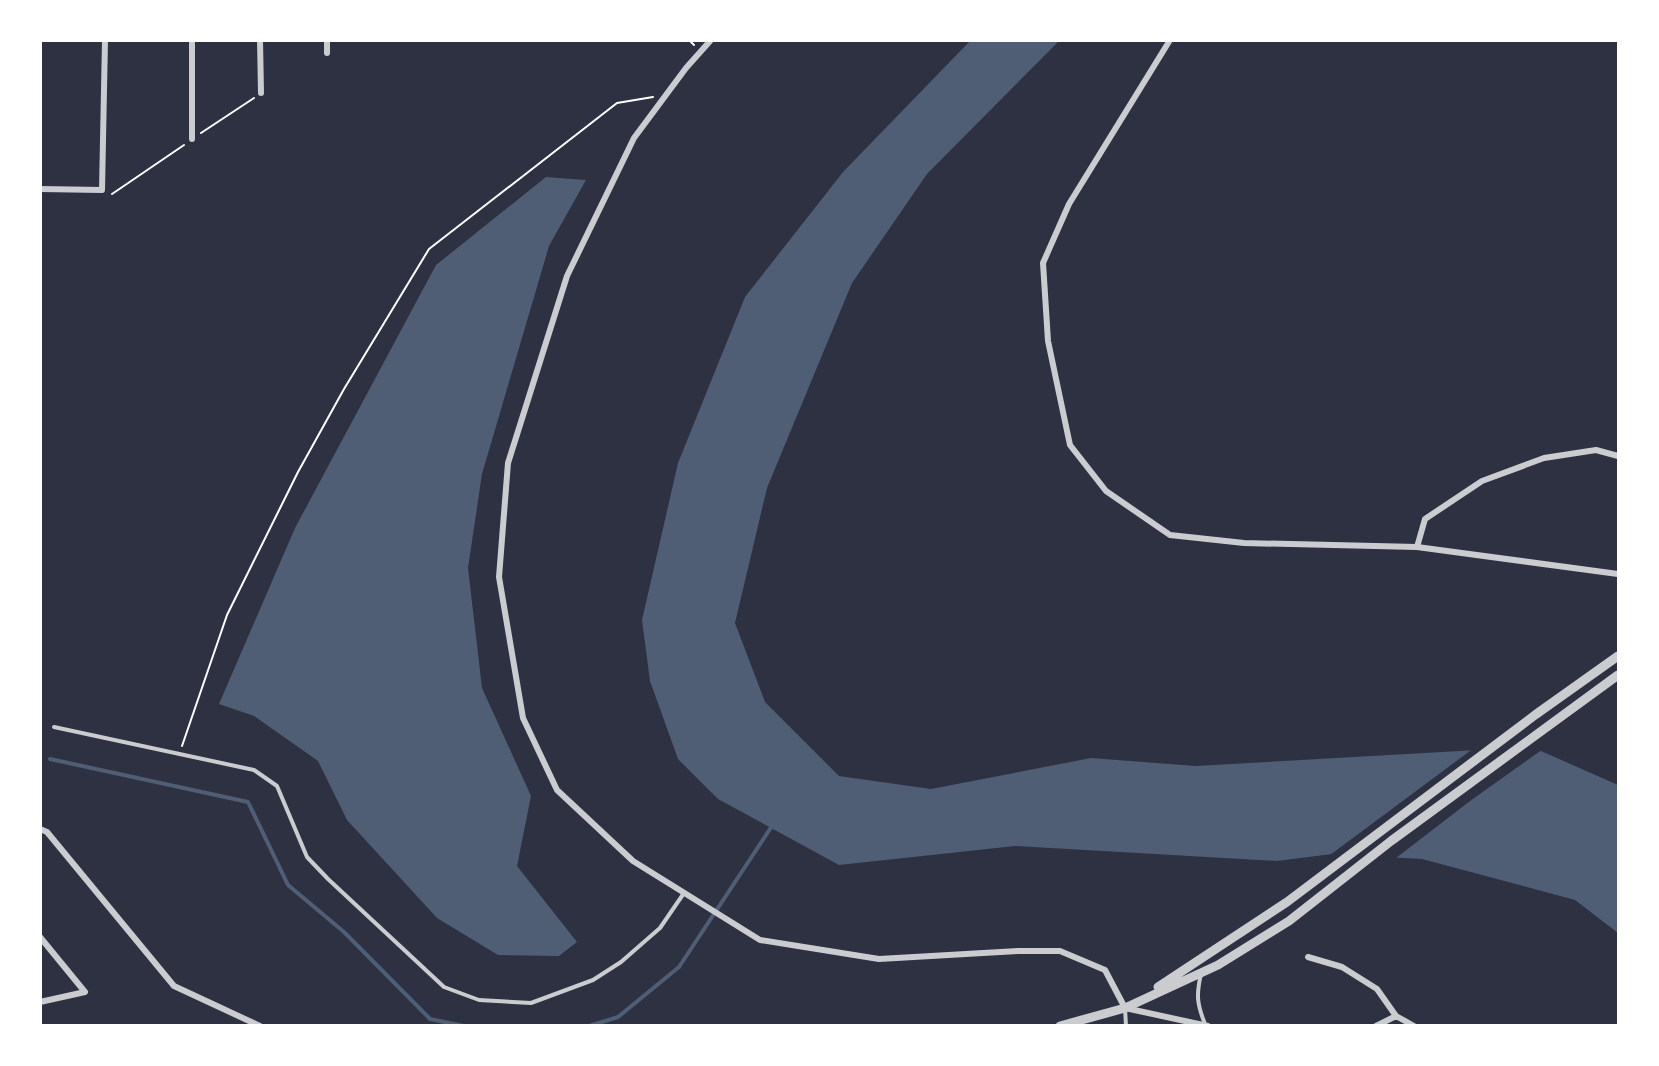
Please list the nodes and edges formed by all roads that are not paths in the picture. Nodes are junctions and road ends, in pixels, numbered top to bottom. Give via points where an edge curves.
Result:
1 (105, 40) edge
2 (192, 40) edge
3 (260, 40) edge
4 (327, 40) edge
5 (711, 40) edge
6 (1170, 40) edge
7 (327, 53) dead end
8 (261, 93) road end
9 (192, 139) road end
10 (40, 189) edge
11 (1618, 456) edge
12 (1417, 547) junction
13 (1618, 574) edge
14 (1618, 656) edge
15 (1618, 675) edge
16 (54, 727) dead end
17 (44, 831) edge
18 (40, 838) edge
19 (684, 893) junction
20 (40, 937) edge
21 (1308, 957) dead end
22 (1201, 972) junction
23 (40, 1002) edge
24 (1125, 1008) junction
25 (1396, 1016) junction
26 (1207, 1025) edge
27 (260, 1026) edge
28 (1060, 1026) edge
29 (1126, 1026) edge
30 (1376, 1026) edge
31 (1414, 1026) edge

1 - 10 street via 102,190
2 - 9 street
3 - 8 street
4 - 7 street
5 - 19 street via 634,138 567,276 508,463 499,577 523,718 556,790 633,861
6 - 12 street via 1069,204 1043,263 1048,341 1070,445 1106,491 1170,535 1244,543
11 - 12 street via 1596,450 1544,458 1482,481 1425,519
12 - 13 street
14 - 24 street via 1287,902
15 - 22 street via 1289,921
16 - 19 lane via 254,770 277,786 307,857 444,987 479,1000 531,1003 593,980 660,928
17 - 18 street
17 - 27 street via 174,986
19 - 24 street via 760,940 879,959 1060,951 1105,970
20 - 23 street via 85,992
21 - 25 street via 1342,967 1377,989
22 - 24 street
22 - 26 lane via 1198,1005
24 - 26 street
24 - 28 street
24 - 29 lane
25 - 30 street
25 - 31 street

